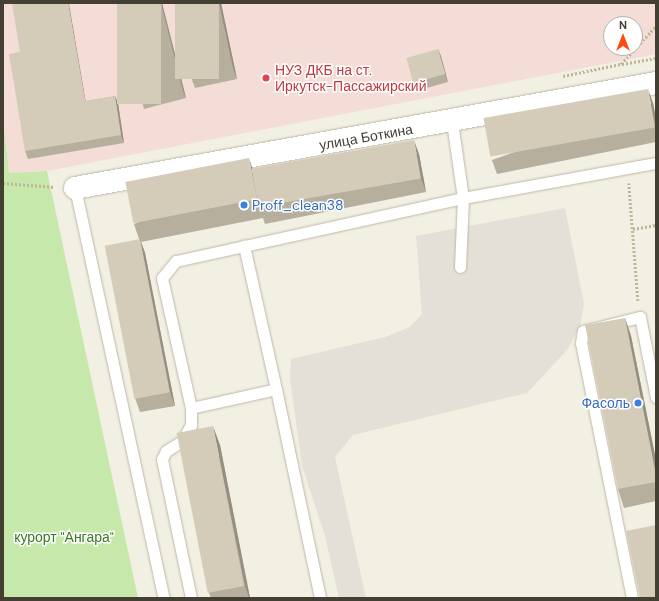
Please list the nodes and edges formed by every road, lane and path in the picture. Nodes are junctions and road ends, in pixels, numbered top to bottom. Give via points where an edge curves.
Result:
1 (656, 26) edge
2 (656, 58) edge
3 (621, 64) junction
4 (560, 77) dead end
5 (656, 83) edge
6 (452, 122) junction
7 (656, 163) edge
8 (626, 169) junction
9 (3, 183) edge
10 (75, 188) junction
11 (463, 198) junction
12 (656, 225) edge
13 (633, 229) junction
14 (244, 246) junction
15 (460, 267) dead end
16 (640, 317) junction
17 (276, 389) junction
18 (656, 397) edge
19 (191, 408) junction
20 (164, 598) edge
21 (191, 598) edge
22 (320, 598) edge
23 (632, 598) edge

1 - 3 path
2 - 3 path
3 - 4 path
5 - 6 street, улица Боткина
6 - 10 street, улица Боткина
6 - 11 lane
7 - 8 lane
8 - 11 lane
8 - 13 path
9 - 10 path
10 - 20 lane
11 - 14 lane
11 - 15 lane
12 - 13 path
13 - 16 path
14 - 17 lane
14 - 19 lane via 176,261 162,278
16 - 18 lane
16 - 23 lane via 583,331 581,343
17 - 19 lane
17 - 22 lane
19 - 21 lane via 191,426 182,441 166,451 162,459

